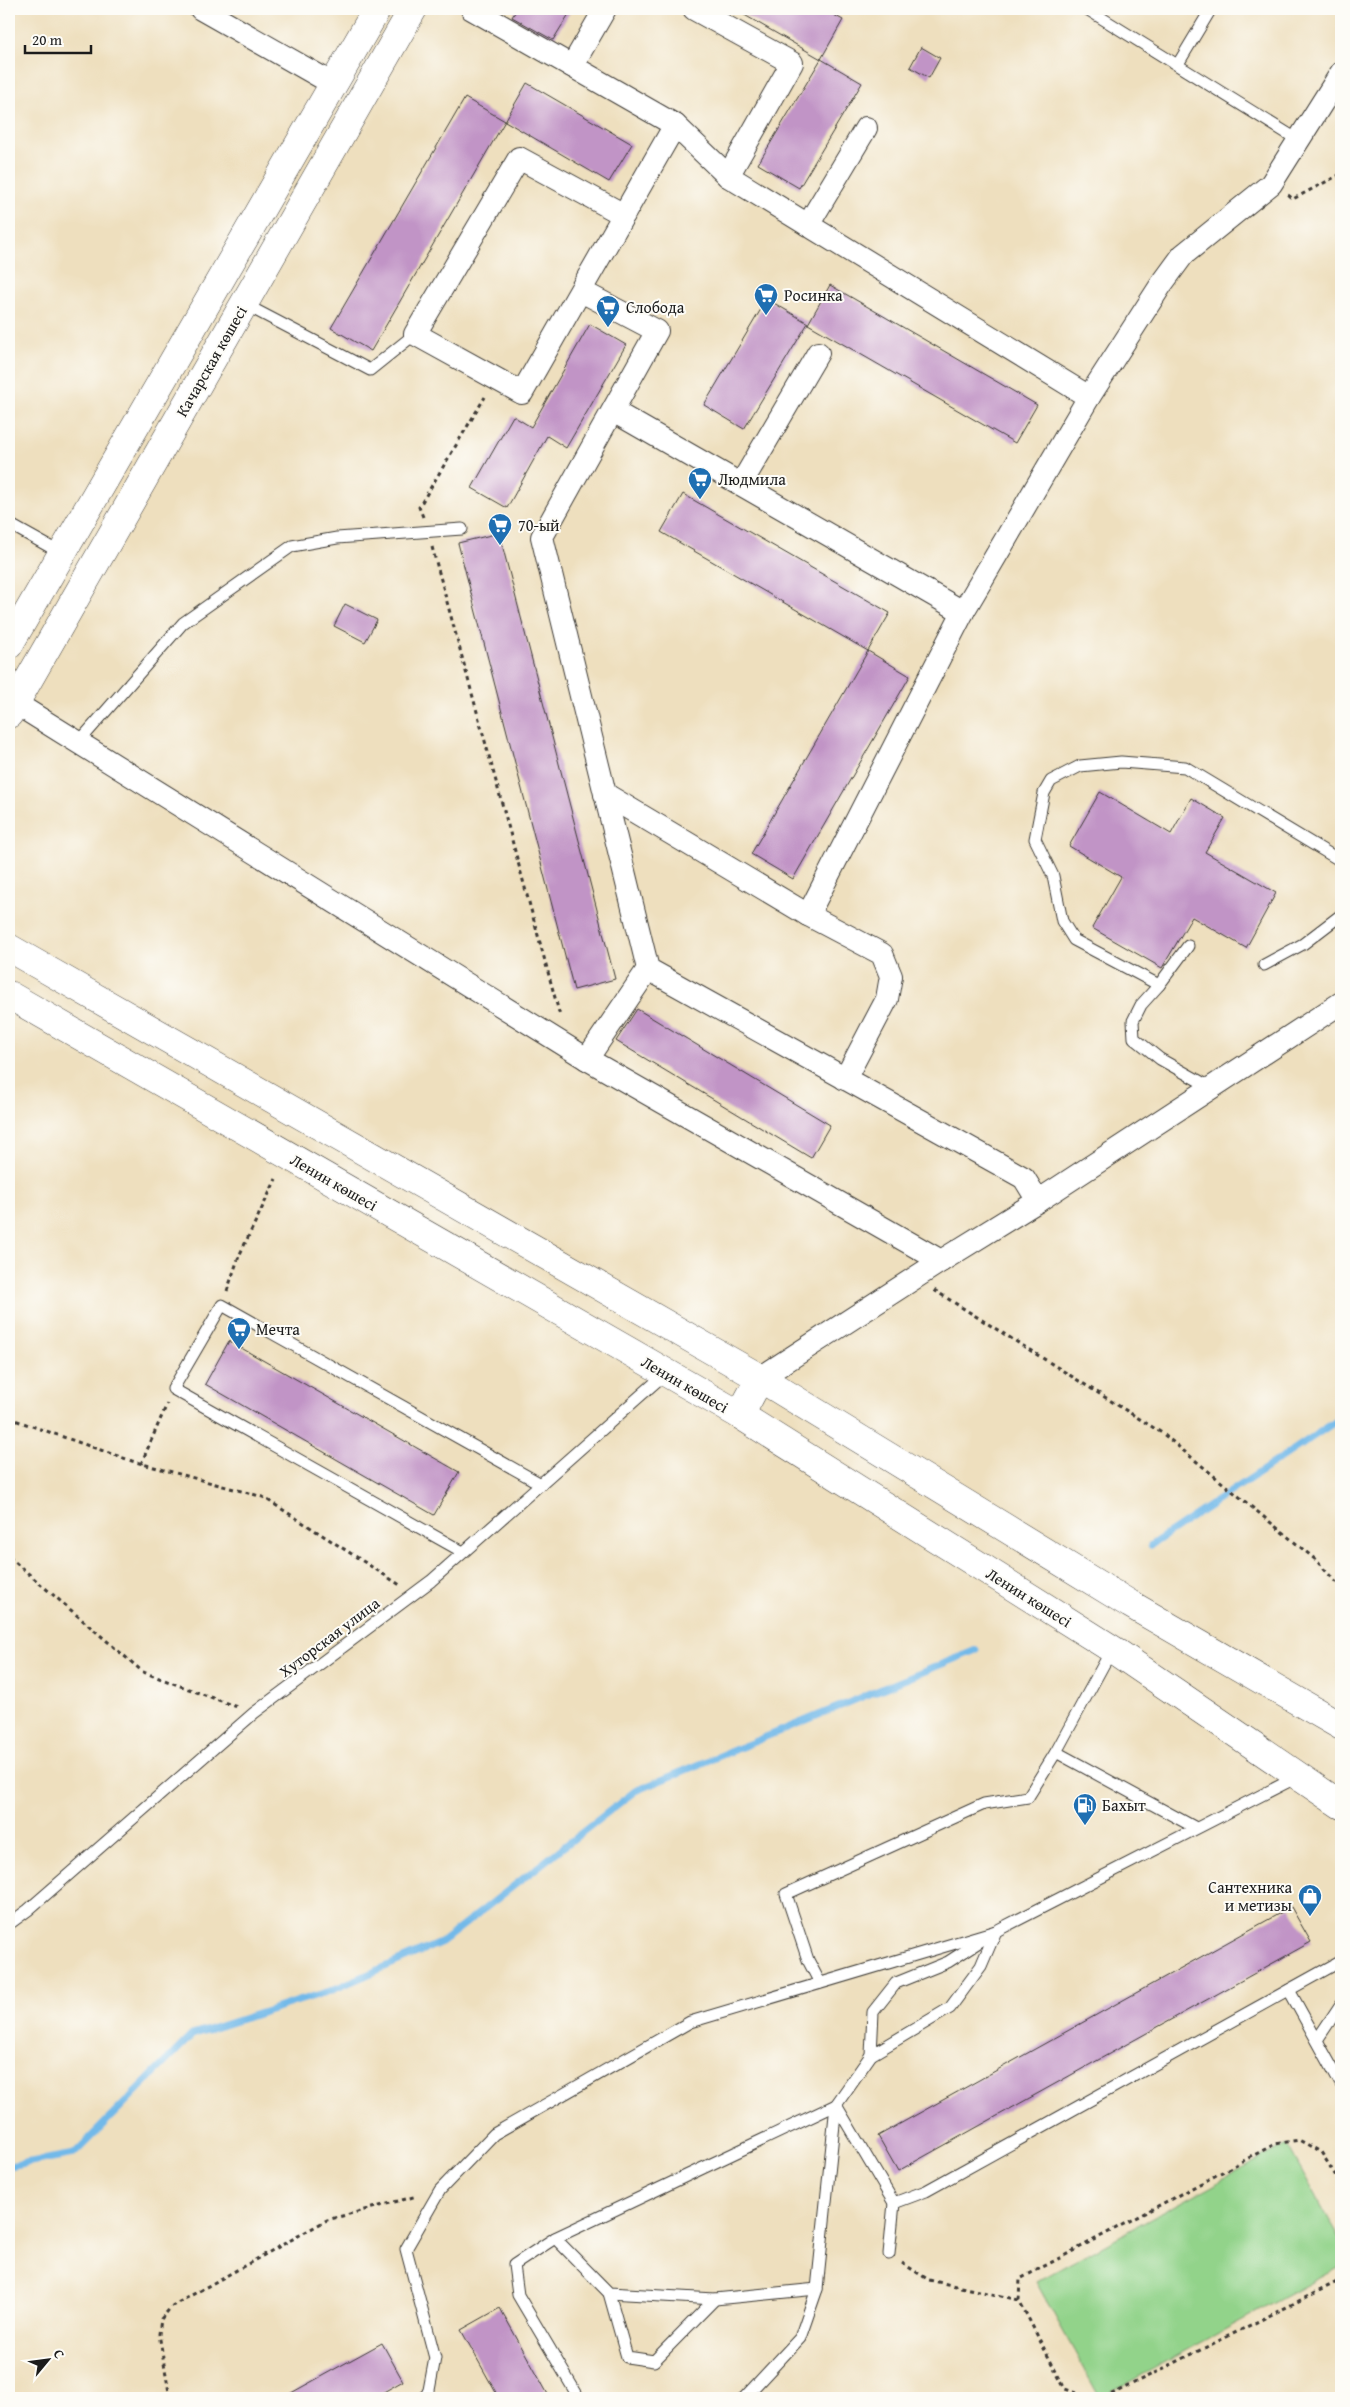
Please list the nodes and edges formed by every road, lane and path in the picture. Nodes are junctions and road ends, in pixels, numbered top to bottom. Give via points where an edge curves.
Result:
1 (202, 9) edge
2 (377, 9) edge
3 (413, 9) edge
4 (472, 9) edge
5 (605, 9) edge
6 (694, 9) edge
7 (1087, 9) edge
8 (1210, 9) edge
9 (1178, 64) junction
10 (572, 66) junction
11 (1341, 73) edge
12 (333, 84) junction
13 (675, 125) junction
14 (866, 128) dead end
15 (1298, 140) junction
16 (1341, 174) edge
17 (728, 176) junction
18 (1271, 184) junction
19 (624, 215) junction
20 (808, 225) junction
21 (581, 291) junction
22 (244, 304) junction
23 (415, 334) junction
24 (319, 343) junction
25 (818, 353) dead end
26 (313, 354) dead end
27 (496, 378) junction
28 (1089, 397) junction
29 (612, 411) junction
30 (741, 484) junction
31 (9, 524) edge
32 (462, 529) dead end
33 (427, 531) junction
34 (61, 554) junction
35 (963, 612) junction
36 (9, 645) edge
37 (11, 705) edge
38 (78, 743) junction
39 (605, 794) junction
40 (1341, 861) edge
41 (808, 915) junction
42 (1341, 915) edge
43 (1188, 946) dead end
44 (9, 948) edge
45 (1264, 965) dead end
46 (648, 969) junction
47 (1159, 986) junction
48 (9, 995) edge
49 (1341, 1003) edge
50 (578, 1053) junction
51 (845, 1079) junction
52 (1210, 1087) junction
53 (276, 1179) dead end
54 (1038, 1201) junction
55 (941, 1261) junction
56 (915, 1278) junction
57 (222, 1306) junction
58 (666, 1373) junction
59 (760, 1378) junction
60 (173, 1389) junction
61 (740, 1415) junction
62 (9, 1418) edge
63 (141, 1464) junction
64 (541, 1484) junction
65 (463, 1552) junction
66 (9, 1557) edge
67 (1341, 1588) edge
68 (414, 1594) junction
69 (1112, 1649) junction
70 (254, 1713) junction
71 (1341, 1726) edge
72 (1056, 1752) junction
73 (1298, 1776) junction
74 (1341, 1805) edge
75 (1196, 1828) junction
76 (9, 1924) edge
77 (996, 1931) junction
78 (1341, 1961) edge
79 (820, 1983) junction
80 (1289, 1990) junction
81 (1341, 2004) edge
82 (1317, 2040) junction
83 (871, 2055) junction
84 (1341, 2084) edge
85 (836, 2105) junction
86 (1341, 2184) edge
87 (440, 2190) junction
88 (894, 2204) junction
89 (555, 2238) junction
90 (890, 2254) joint
91 (1341, 2280) edge
92 (817, 2289) junction
93 (609, 2293) junction
94 (715, 2299) junction
95 (1020, 2300) junction
96 (170, 2398) edge
97 (425, 2398) edge
98 (579, 2398) edge
99 (744, 2398) edge
100 (1092, 2398) edge
101 (1104, 2398) edge

1 - 12 street
2 - 12 main road, Качарская көшесі
3 - 22 main road, Качарская көшесі
4 - 10 street
5 - 10 street
6 - 17 street via 792,64
7 - 9 lane
8 - 9 lane
9 - 15 lane
10 - 13 street
11 - 15 street
12 - 34 main road, Качарская көшесі
13 - 17 street
13 - 19 street
14 - 20 street
15 - 18 street
16 - 18 path via 1293,199
17 - 20 street
18 - 28 street via 1183,255
19 - 21 street
19 - 23 street via 519,158
20 - 28 street
21 - 27 street via 522,393
21 - 29 street via 657,331
22 - 24 lane
22 - 37 main road, Качарская көшесі
23 - 24 lane via 370,370
23 - 27 street
24 - 26 lane
25 - 30 street
27 - 33 path via 419,507
28 - 35 street
29 - 30 street
29 - 39 street via 542,537
30 - 35 street
31 - 34 lane
32 - 33 lane
33 - 38 lane via 337,538 292,546 183,623
33 - 50 path
34 - 36 main road, Качарская көшесі
35 - 41 street
37 - 38 street
38 - 50 street
39 - 41 street
39 - 46 street
40 - 47 lane via 1185,767 1121,762 1080,766 1052,781 1044,793 1035,839 1053,876 1062,921 1074,940
41 - 51 street via 882,954 891,976 887,999
42 - 45 lane via 1302,944
43 - 47 lane
44 - 59 main road
46 - 50 street
46 - 51 street
47 - 52 lane via 1141,1005 1133,1021 1134,1038 1160,1059
48 - 58 main road, Ленин көшесі
49 - 52 street
50 - 55 street
51 - 54 street via 1024,1178
52 - 54 street
53 - 57 path via 239,1256
54 - 55 street
55 - 56 street
56 - 59 street
56 - 67 path via 1162,1433 1316,1560
57 - 60 lane
57 - 64 lane
58 - 61 main road, Ленин көшесі
58 - 64 lane, Хуторская улица
59 - 61 main road
59 - 71 main road via 1130,1604
60 - 63 path
60 - 65 lane
61 - 69 main road, Ленин көшесі
62 - 63 path
63 - 68 path via 263,1498
64 - 65 lane, Хуторская улица
65 - 68 lane, Хуторская улица
66 - 70 path via 143,1672
68 - 70 lane, Хуторская улица
69 - 72 lane
69 - 73 main road, Ленин көшесі
70 - 76 lane, Хуторская улица
72 - 75 lane
72 - 79 lane via 1028,1797 984,1804 786,1894 808,1960
73 - 74 main road, Ленин көшесі
73 - 75 lane
75 - 77 lane
77 - 79 lane
77 - 83 lane via 981,1966 950,2008
77 - 83 lane via 948,1962 896,1983 873,2012
78 - 80 lane
79 - 87 lane via 690,2022 494,2134
80 - 82 lane
80 - 88 lane via 926,2191
81 - 82 lane
82 - 84 lane
83 - 85 lane
85 - 88 lane
85 - 89 lane
85 - 92 lane
86 - 95 path via 1321,2152 1299,2140 1275,2144 1020,2279
87 - 96 path via 327,2220 172,2306 161,2319 159,2334
87 - 97 lane via 406,2249 435,2358
88 - 90 lane
89 - 93 lane
89 - 98 lane via 514,2265 518,2295
90 - 95 path via 930,2280
91 - 101 path
92 - 94 lane
92 - 99 lane via 800,2338
93 - 94 lane
93 - 94 lane via 627,2357 654,2361
95 - 100 path via 1065,2390

